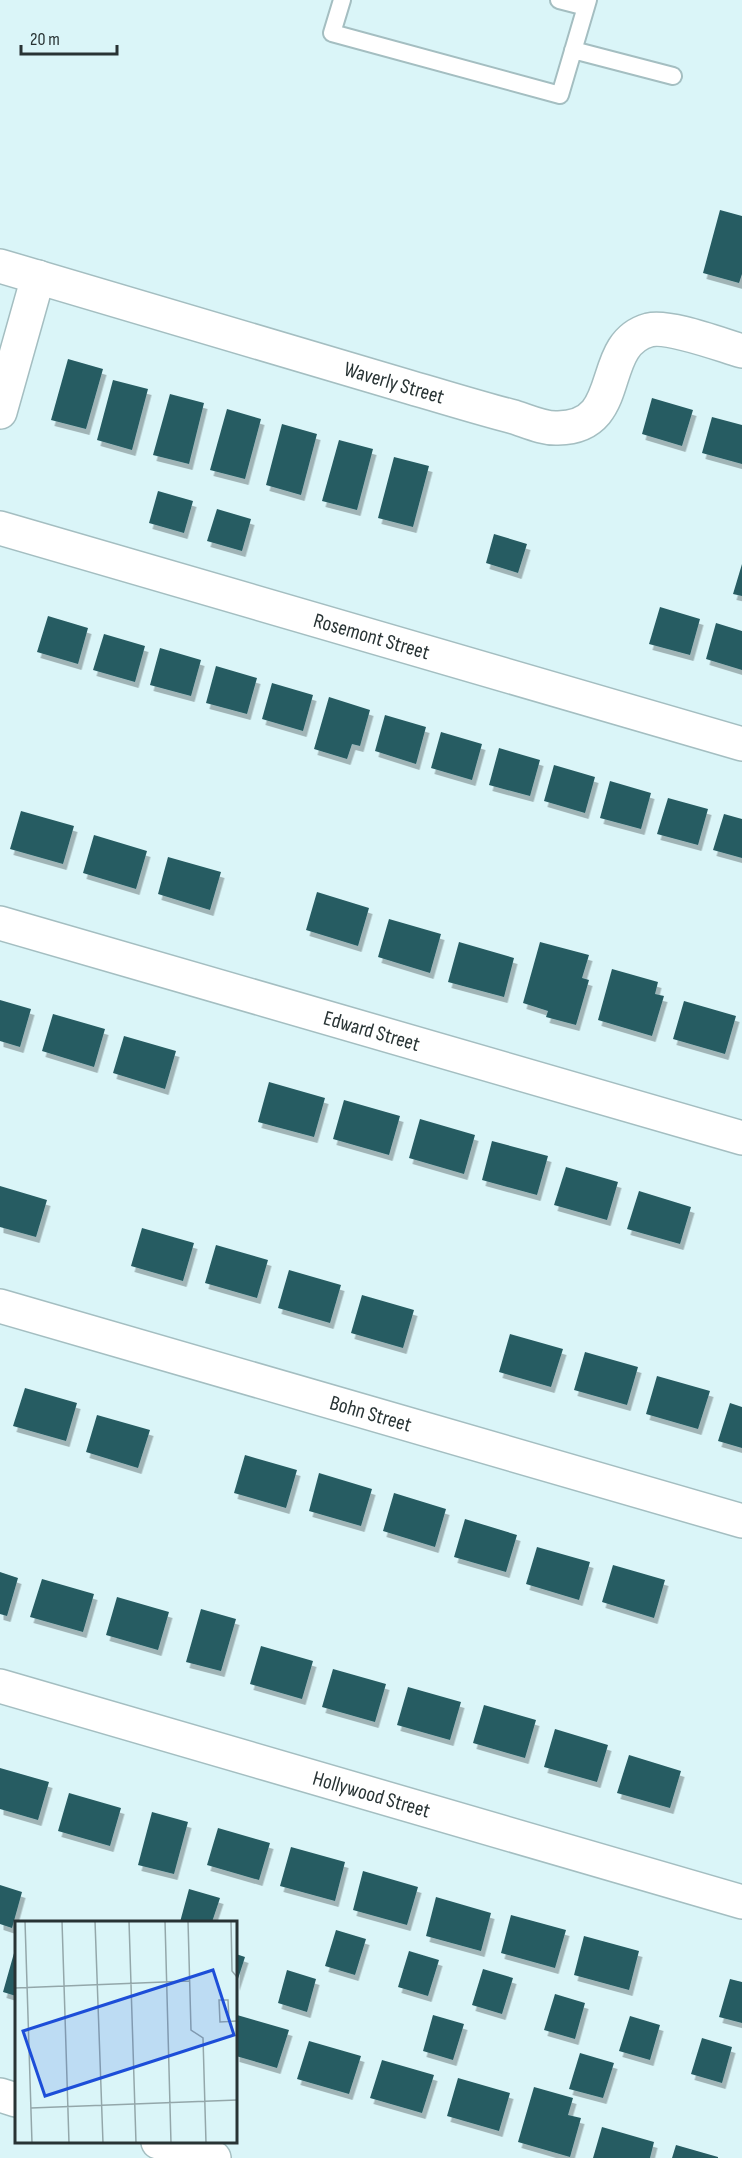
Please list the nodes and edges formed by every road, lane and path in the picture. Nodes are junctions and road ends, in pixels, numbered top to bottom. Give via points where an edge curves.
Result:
1 (342, 0) edge
2 (559, 0) edge
3 (587, 4) edge
4 (573, 50) junction
5 (673, 76) dead end
6 (0, 266) edge
7 (38, 277) junction
8 (742, 351) edge
9 (0, 412) edge
10 (0, 528) edge
11 (742, 744) edge
12 (0, 923) edge
13 (742, 1138) edge
14 (0, 1306) edge
15 (742, 1521) edge
16 (0, 1686) edge
17 (742, 1902) edge
18 (0, 2096) edge
19 (15, 2100) edge
20 (162, 2143) edge
21 (214, 2158) edge

1 - 4 lane via 332,33 560,95
2 - 3 lane
3 - 4 lane
4 - 5 lane
6 - 7 street, Waverly Street
7 - 8 street, Waverly Street via 557,428 589,419 602,405 624,347 650,330 686,335
7 - 9 street
10 - 11 street, Rosemont Street
12 - 13 street, Edward Street
14 - 15 street, Bohn Street
16 - 17 street, Hollywood Street
18 - 19 street
20 - 21 street

